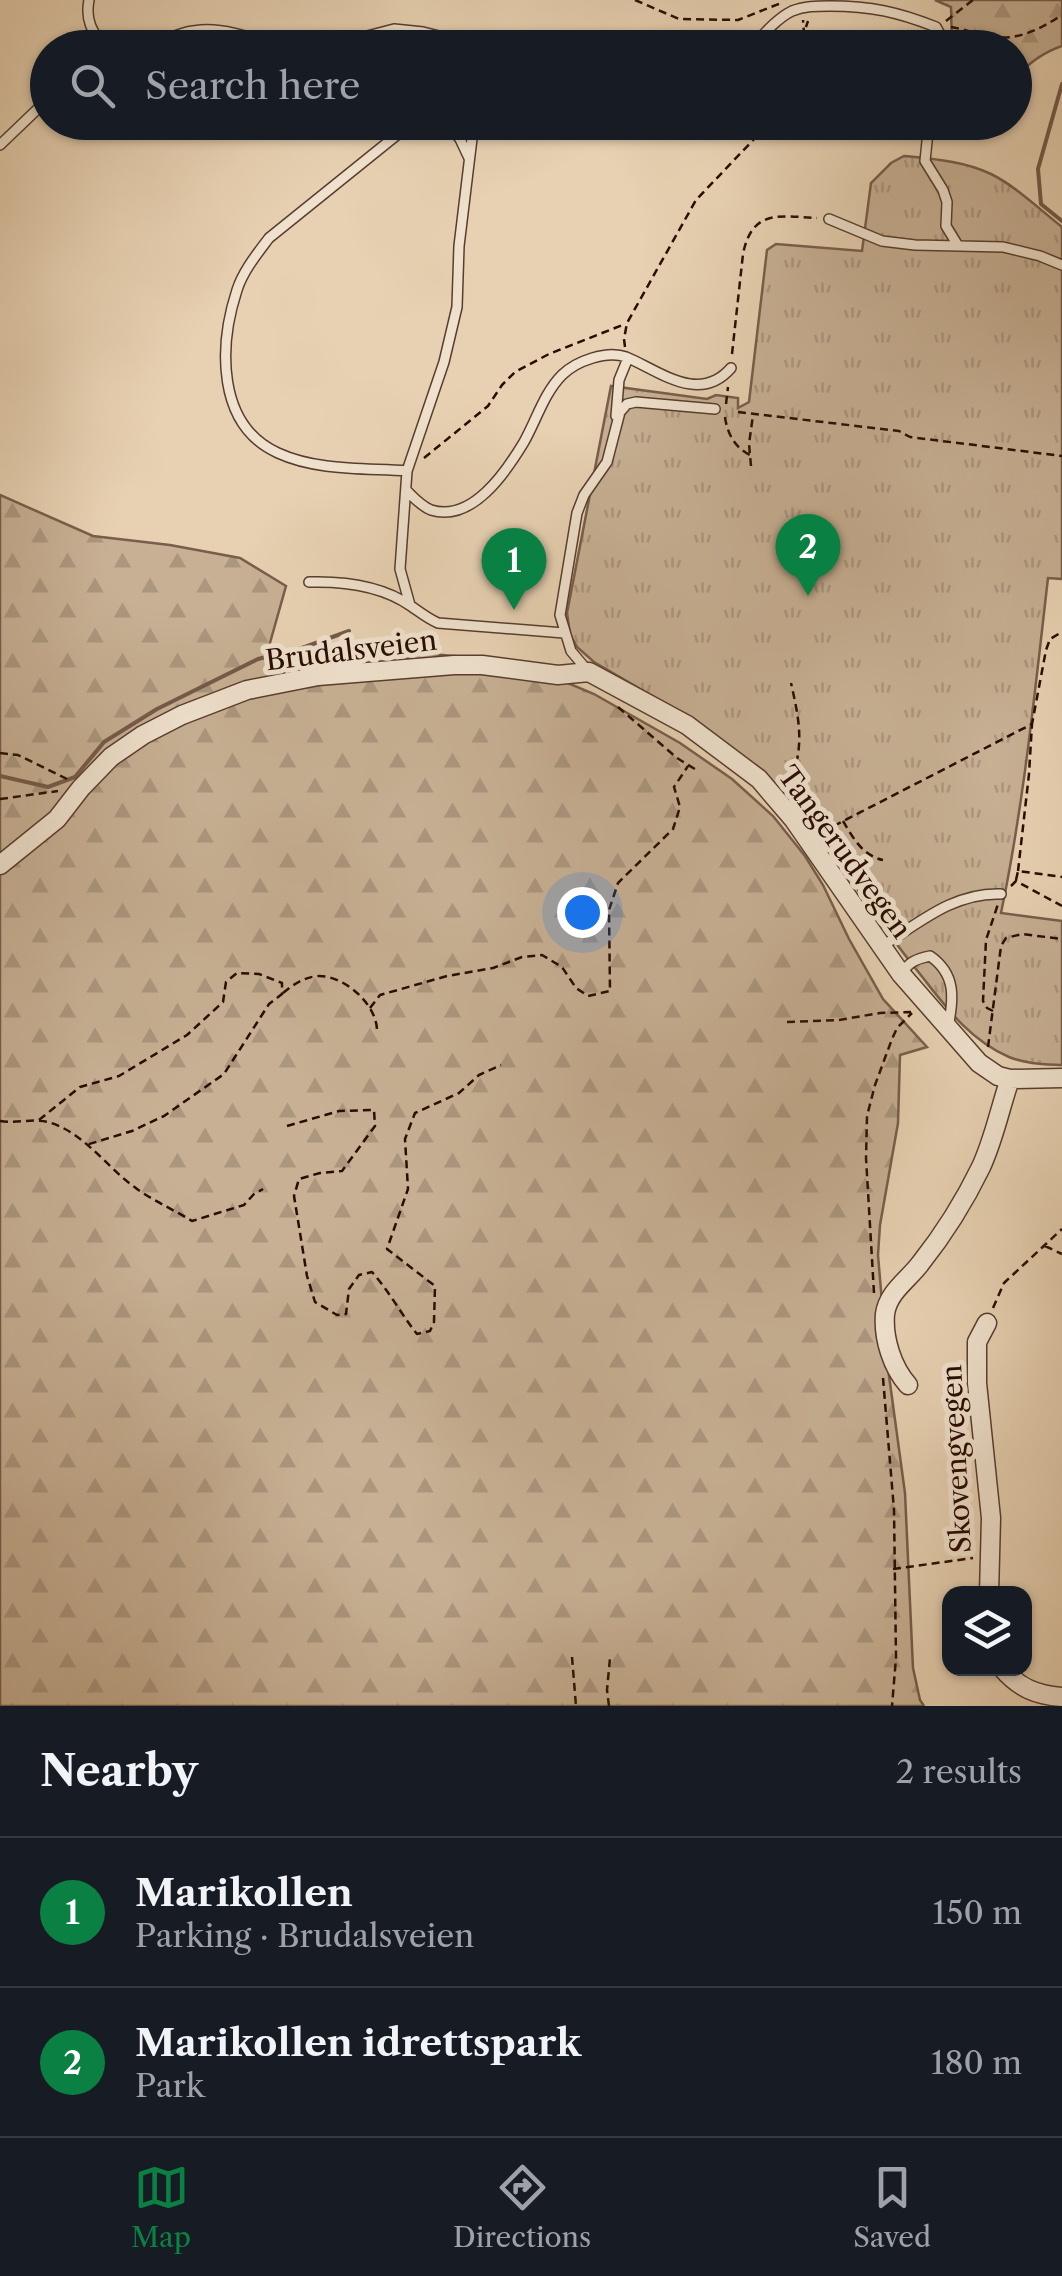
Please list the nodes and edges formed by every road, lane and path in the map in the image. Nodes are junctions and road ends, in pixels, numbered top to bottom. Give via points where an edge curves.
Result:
1 (89, 0) edge
2 (635, 0) edge
3 (974, 0) edge
4 (802, 8) junction
5 (1062, 15) edge
6 (936, 27) junction
7 (91, 30) edge
8 (770, 30) edge
9 (805, 30) edge
10 (938, 30) edge
11 (963, 30) edge
12 (1032, 32) edge
13 (30, 117) edge
14 (391, 140) edge
15 (460, 140) edge
16 (472, 140) edge
17 (753, 140) edge
18 (927, 140) edge
19 (0, 145) edge
20 (469, 158) junction
21 (829, 219) joint
22 (956, 244) junction
23 (1062, 266) edge
24 (627, 324) junction
25 (628, 358) junction
26 (730, 368) junction
27 (715, 410) dead end
28 (738, 412) dead end
29 (754, 414) junction
30 (616, 428) junction
31 (750, 455) junction
32 (1062, 456) edge
33 (751, 466) dead end
34 (407, 472) junction
35 (406, 491) junction
36 (309, 582) dead end
37 (410, 606) junction
38 (1062, 632) edge
39 (564, 633) junction
40 (589, 672) junction
41 (791, 682) dead end
42 (617, 707) dead end
43 (1032, 724) junction
44 (0, 753) edge
45 (688, 766) junction
46 (698, 770) dead end
47 (64, 777) dead end
48 (81, 788) junction
49 (0, 800) edge
50 (781, 804) junction
51 (842, 820) junction
52 (807, 840) junction
53 (883, 860) dead end
54 (0, 865) edge
55 (1018, 872) junction
56 (1062, 877) edge
57 (1016, 881) junction
58 (1001, 894) junction
59 (1060, 903) edge
60 (1062, 939) edge
61 (881, 948) junction
62 (901, 974) junction
63 (282, 994) junction
64 (370, 1008) junction
65 (993, 1011) junction
66 (786, 1022) dead end
67 (948, 1030) junction
68 (376, 1032) dead end
69 (979, 1064) junction
70 (501, 1065) dead end
71 (1062, 1078) edge
72 (1010, 1080) junction
73 (39, 1120) junction
74 (0, 1121) edge
75 (287, 1126) dead end
76 (86, 1145) junction
77 (263, 1189) dead end
78 (1062, 1229) edge
79 (1044, 1246) junction
80 (1062, 1254) edge
81 (874, 1306) dead end
82 (987, 1323) joint
83 (882, 1375) dead end
84 (908, 1385) dead end
85 (989, 1555) junction
86 (893, 1569) junction
87 (989, 1586) edge
88 (572, 1657) dead end
89 (610, 1658) dead end
90 (1008, 1676) edge
91 (1062, 1697) edge
92 (576, 1706) edge
93 (609, 1706) edge
94 (892, 1706) edge

1 - 7 lane
2 - 4 path via 679,18 738,20 786,1
3 - 6 path
4 - 6 lane via 865,6
4 - 8 lane
4 - 9 path
5 - 12 path
6 - 10 lane
6 - 11 path
13 - 19 lane
14 - 34 lane via 254,257 229,322 225,376 234,411 276,452 312,464
15 - 20 lane
16 - 20 lane
17 - 24 path via 696,200
18 - 22 lane via 925,161 943,190 946,226
20 - 34 lane via 457,307
21 - 22 lane via 882,241
21 - 26 path via 776,216 753,226 743,254
22 - 23 lane via 1003,247
24 - 25 path
24 - 34 path via 528,363 488,406
25 - 26 lane via 660,376 704,384
25 - 30 lane via 619,380
25 - 35 lane via 582,362 560,377 522,444 467,507 432,510
26 - 31 path via 726,424
27 - 30 lane via 632,403 620,412
28 - 29 path
29 - 31 path
29 - 32 path
30 - 39 lane via 607,462 577,513 560,615
31 - 33 path
34 - 35 lane
35 - 37 lane via 400,569
36 - 37 lane via 358,584
37 - 39 lane via 438,623
38 - 43 path via 1046,650
39 - 40 lane
40 - 48 street, Brudalsveien via 454,665 318,676 247,690 143,735
40 - 50 street, Tangerudvegen via 687,725
41 - 50 path via 800,744
42 - 45 path
43 - 51 path
43 - 55 path
44 - 47 path
45 - 46 path
45 - 64 path via 674,786 680,807 673,829 618,883 609,910 610,992 588,996 542,955 380,995
48 - 49 path
48 - 54 street, Brudalsveien via 57,819
50 - 52 street, Tangerudvegen
51 - 52 path
51 - 53 path via 868,855
52 - 61 street, Tangerudvegen
55 - 56 path
55 - 57 path
57 - 58 path
57 - 59 path
58 - 61 lane via 954,901
58 - 65 path via 986,940 984,1001
60 - 65 path via 1006,938
61 - 62 street, Tangerudvegen
62 - 67 street, Tangerudvegen
62 - 67 lane, Tangerudvegen via 919,958 942,964 951,989
63 - 64 path via 296,982 328,977
63 - 73 path via 282,983 237,973 226,982 223,1002 186,1034 119,1076 80,1087
63 - 76 path via 224,1074 164,1116
64 - 68 path
65 - 69 path
66 - 81 path via 912,1012 892,1039 867,1116
67 - 69 street, Tangerudvegen
69 - 72 street, Tangerudvegen
70 - 75 path via 415,1113 405,1139 408,1189 387,1249 435,1286 430,1331 417,1334 372,1272 359,1275 349,1288 346,1314 338,1315 315,1302 306,1276 294,1196 300,1179 342,1171 374,1126 374,1110
71 - 72 street, Tangerudvegen
72 - 84 street via 980,1168 948,1224 889,1301 889,1349
73 - 74 path
73 - 76 path
76 - 77 path via 137,1189 192,1221 244,1205
78 - 79 path
79 - 80 path
79 - 82 path via 1004,1282
82 - 85 street, Skovengvegen via 977,1342 977,1383 992,1518
83 - 86 path
85 - 86 path
85 - 87 street, Skovengvegen
86 - 94 path
88 - 92 path
89 - 93 path
90 - 91 street via 1042,1695

